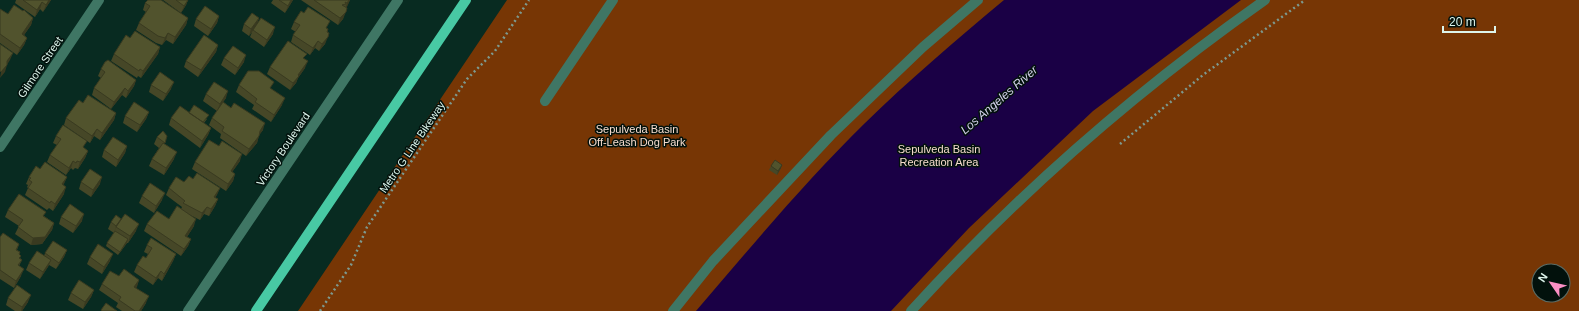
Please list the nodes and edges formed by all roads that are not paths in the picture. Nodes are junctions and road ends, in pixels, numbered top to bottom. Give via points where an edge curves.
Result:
1 (99, 0) edge
2 (398, 0) edge
3 (466, 0) edge
4 (613, 0) edge
5 (978, 0) edge
6 (1265, 0) edge
7 (545, 102) dead end
8 (0, 147) edge
9 (188, 311) edge
10 (256, 311) edge
11 (673, 311) edge
12 (911, 311) edge

1 - 8 street, Gilmore Street
2 - 9 street, Victory Boulevard
3 - 10 main road
4 - 7 street
5 - 11 street via 923,47 831,135 713,261
6 - 12 street via 1228,26 1102,127 1025,195

